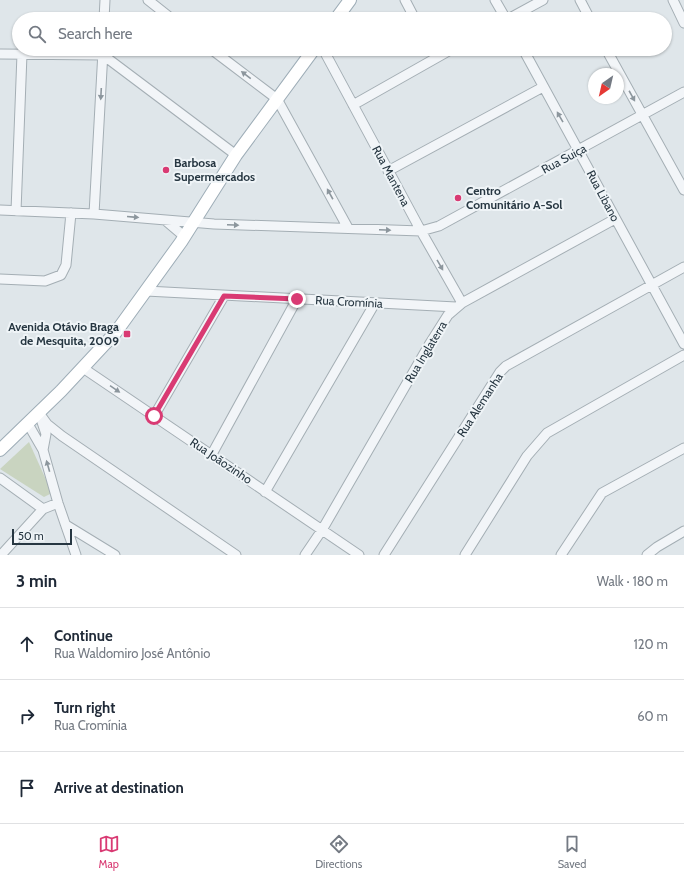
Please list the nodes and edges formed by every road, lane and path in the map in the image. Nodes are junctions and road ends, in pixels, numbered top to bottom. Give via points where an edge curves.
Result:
1 (105, 0) edge
2 (148, 0) edge
3 (350, 0) edge
4 (405, 0) edge
5 (495, 0) edge
6 (543, 0) edge
7 (580, 0) edge
8 (673, 0) edge
9 (104, 12) edge
10 (163, 12) edge
11 (341, 12) edge
12 (411, 12) edge
13 (503, 12) edge
14 (520, 12) edge
15 (586, 12) edge
16 (684, 23) edge
17 (0, 54) edge
18 (12, 54) edge
19 (22, 56) edge
20 (103, 56) edge
21 (108, 56) edge
22 (220, 56) edge
23 (309, 56) edge
24 (327, 56) edge
25 (429, 56) edge
26 (526, 56) edge
27 (610, 56) edge
28 (543, 87) junction
29 (684, 92) edge
30 (278, 99) junction
31 (353, 105) junction
32 (642, 115) junction
33 (579, 150) junction
34 (236, 155) junction
35 (388, 171) junction
36 (684, 190) edge
37 (0, 210) edge
38 (16, 211) junction
39 (71, 213) junction
40 (94, 214) junction
41 (615, 219) junction
42 (165, 220) junction
43 (194, 222) junction
44 (348, 228) junction
45 (421, 231) junction
46 (184, 237) junction
47 (684, 267) edge
48 (0, 279) edge
49 (652, 284) junction
50 (146, 290) junction
51 (224, 296) junction
52 (297, 299) junction
53 (375, 303) junction
54 (459, 305) junction
55 (684, 344) edge
56 (684, 355) edge
57 (83, 368) junction
58 (39, 413) junction
59 (154, 416) junction
60 (28, 424) junction
61 (62, 436) junction
62 (44, 446) junction
63 (684, 448) edge
64 (0, 450) edge
65 (212, 454) junction
66 (0, 478) edge
67 (266, 492) junction
68 (58, 503) junction
69 (44, 509) junction
70 (66, 524) junction
71 (322, 530) junction
72 (684, 532) edge
73 (1, 555) edge
74 (76, 555) edge
75 (115, 555) edge
76 (236, 555) edge
77 (305, 555) edge
78 (359, 555) edge
79 (384, 555) edge
80 (464, 555) edge
81 (561, 555) edge
82 (647, 555) edge

1 - 9 street
2 - 10 street
3 - 11 main road
4 - 12 street
5 - 13 street
6 - 14 street
7 - 15 street
8 - 16 street
17 - 18 street
19 - 38 street
20 -> 40 street
21 - 34 street
30 -> 22 street
23 - 30 main road
24 - 31 street, Rua Mantena
25 - 31 street
26 - 28 street, Rua Libano
27 -> 32 street
33 -> 28 street, Rua Libano
28 - 35 street
29 - 32 street, Rua Suiça
30 - 34 main road
44 -> 30 street
31 - 35 street, Rua Mantena
32 - 33 street, Rua Suiça
32 - 36 street
33 - 41 street, Rua Libano
33 - 45 street, Rua Suiça via 439,226
34 - 43 main road
35 - 45 street, Rua Mantena
37 - 38 street, Rua Suiça
38 - 39 street, Rua Suiça
39 - 40 street, Rua Suiça
39 - 48 street via 66,265 61,275 46,281
40 -> 42 street, Rua Suiça
41 - 49 street, Rua Libano
41 - 54 street, Rua Inglaterra
42 - 43 street, Rua Suiça
42 - 46 street
43 -> 44 street, Rua Suiça
43 - 46 main road
44 -> 45 street, Rua Suiça
45 -> 54 street, Rua Mantena
46 - 50 main road
47 - 49 street, Rua Alemanha
49 - 55 street, Rua Libano
49 - 79 street, Rua Alemanha via 513,361 500,372
50 - 51 street, Rua Cromínia
50 - 57 main road via 116,332
51 - 52 street, Rua Cromínia
51 - 59 street
52 - 53 street, Rua Cromínia
52 - 65 street
53 - 54 street, Rua Cromínia
53 - 67 street
54 - 71 street, Rua Inglaterra via 440,326
56 - 80 street via 547,433 527,456
57 - 58 main road
57 -> 59 street, Rua Joãozinho
58 - 60 main road
58 - 61 street via 47,424
58 - 62 street via 44,428
59 - 65 street, Rua Joãozinho
60 - 62 street
60 - 64 main road
61 - 62 street
61 - 76 street
68 -> 62 street
63 - 81 street via 602,493
65 - 67 street, Rua Joãozinho
66 - 69 street
67 - 71 street, Rua Joãozinho
68 - 69 street
68 - 70 street
69 - 73 street
70 - 74 street
70 - 75 street
71 - 77 street, Rua Inglaterra
71 - 78 street, Rua Joãozinho
72 - 82 street via 657,546

